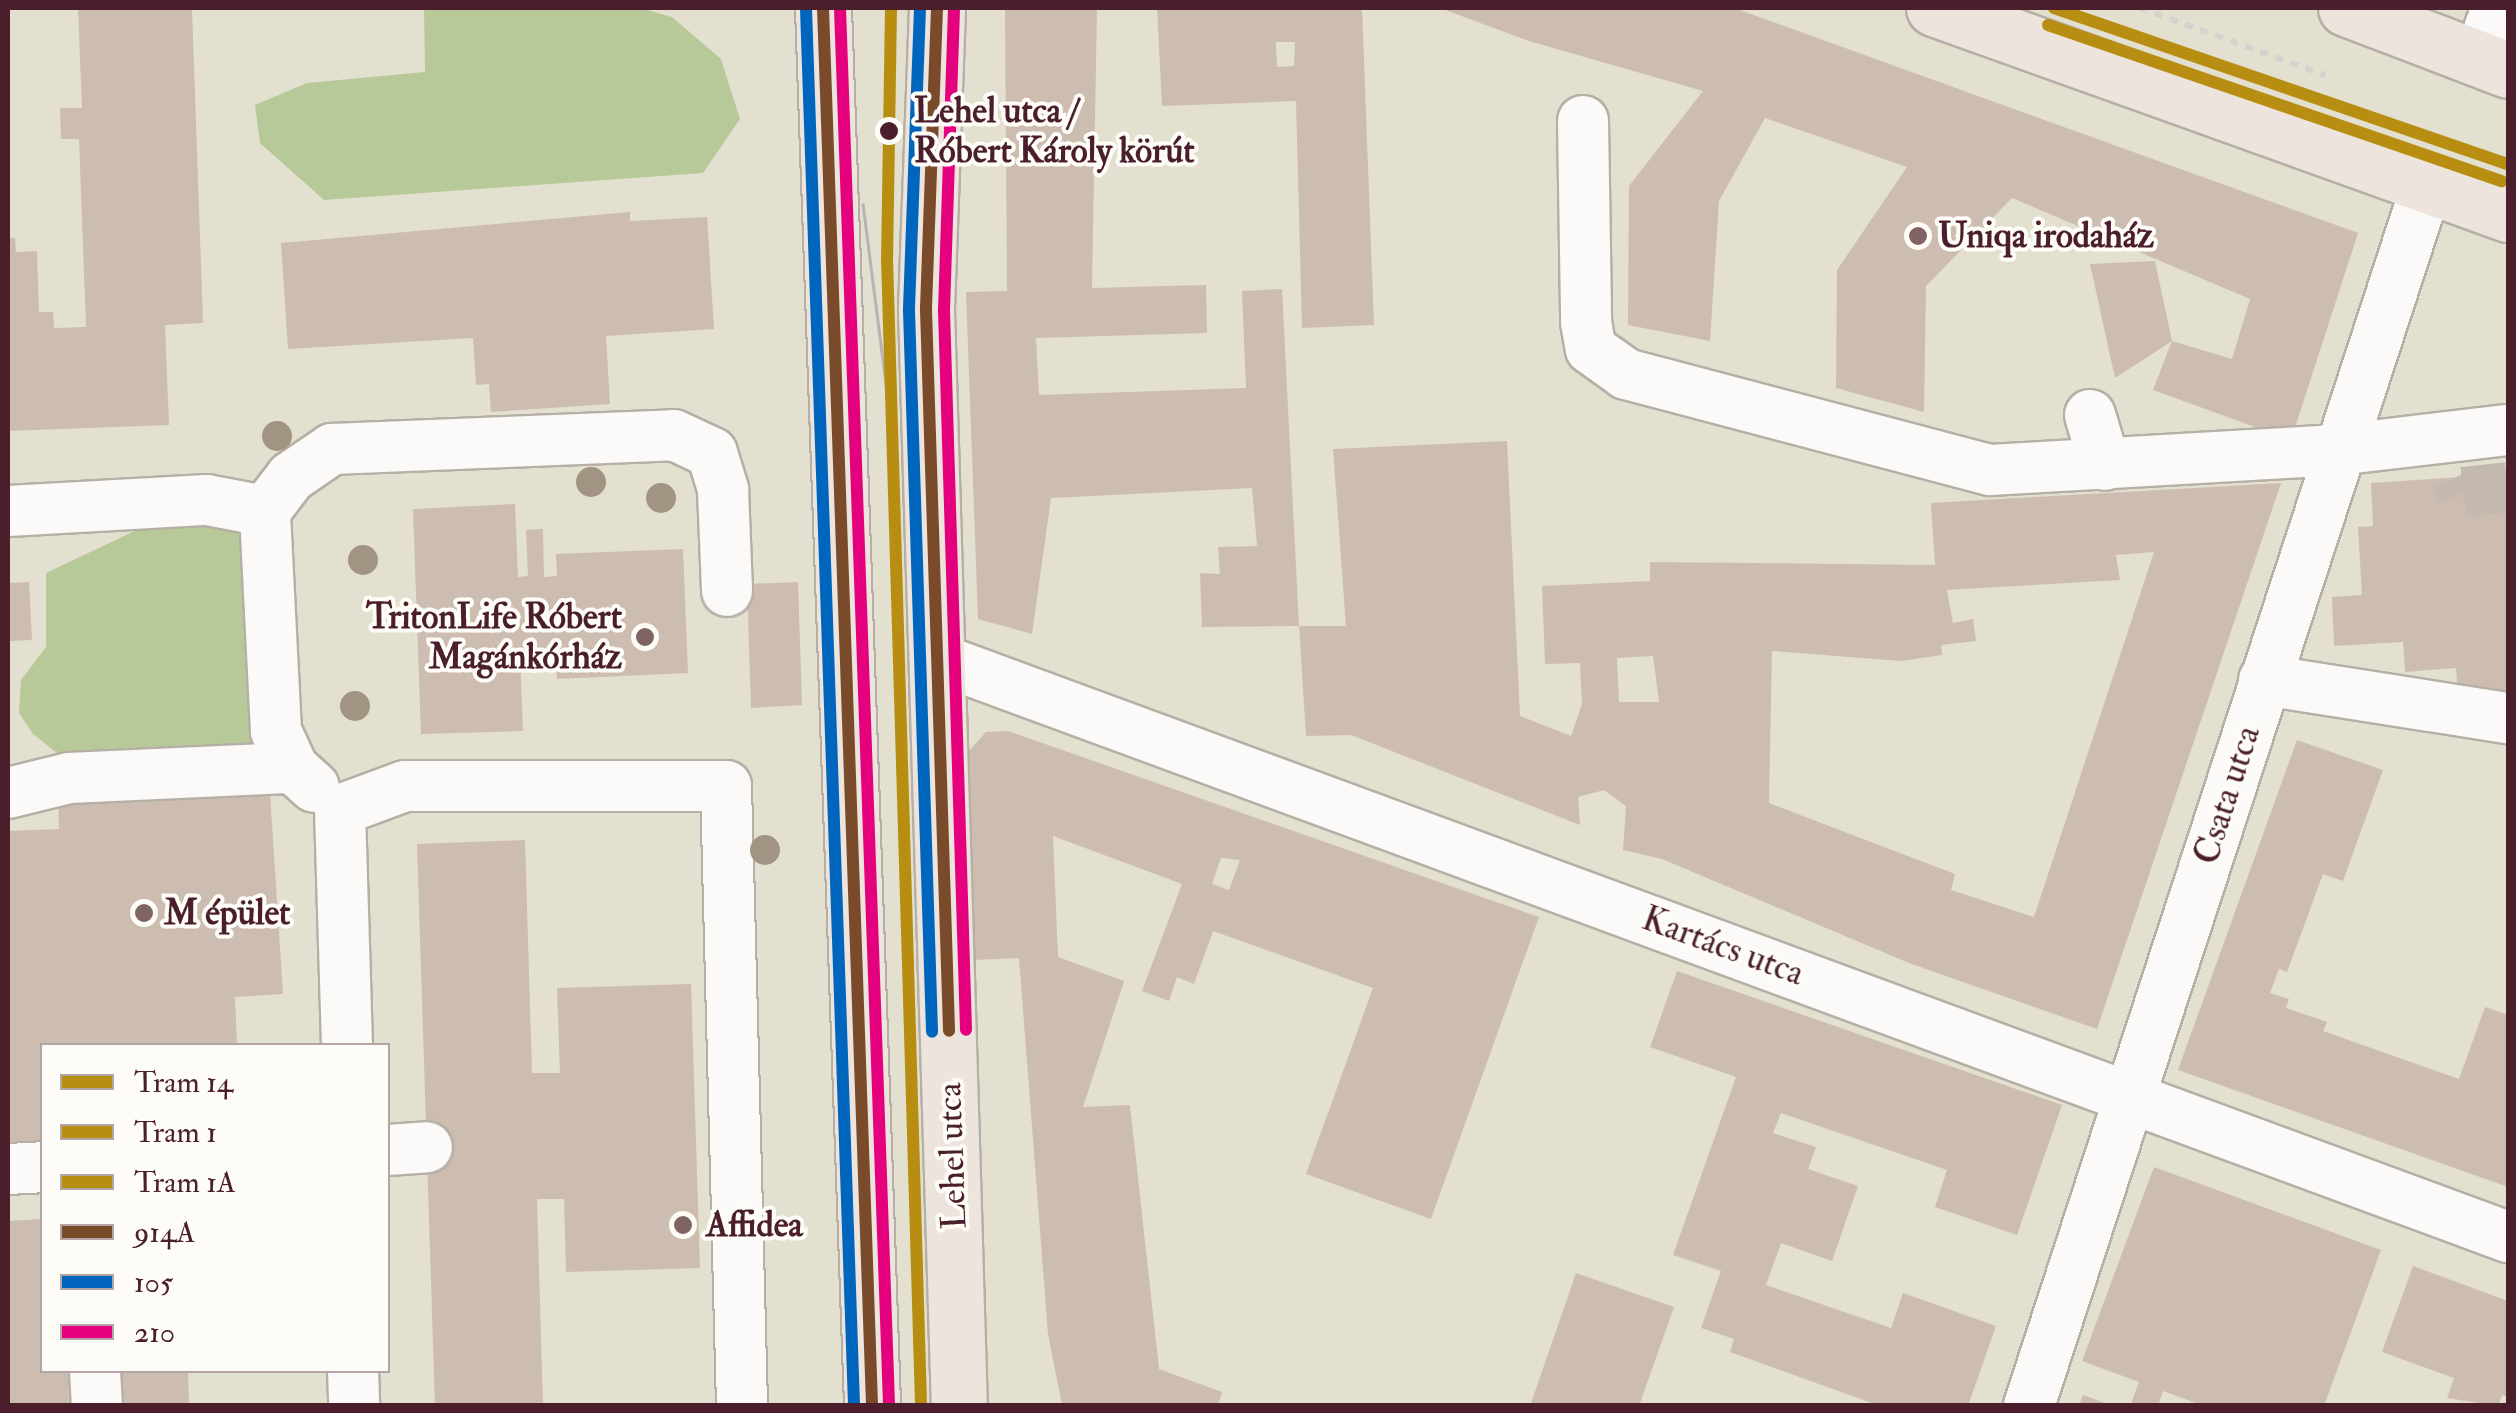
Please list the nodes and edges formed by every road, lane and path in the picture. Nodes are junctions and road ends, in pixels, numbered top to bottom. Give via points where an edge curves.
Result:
1 (823, 8) edge
2 (937, 8) edge
3 (1934, 8) edge
4 (2140, 8) edge
5 (2346, 8) edge
6 (2497, 8) edge
7 (2493, 65) edge
8 (2325, 75) dead end
9 (1583, 122) dead end
10 (2427, 185) junction
11 (2508, 214) edge
12 (2090, 415) dead end
13 (2508, 430) edge
14 (2337, 450) junction
15 (2105, 464) junction
16 (8, 511) edge
17 (265, 512) junction
18 (727, 591) dead end
19 (936, 658) junction
20 (2264, 680) junction
21 (2508, 718) edge
22 (293, 768) junction
23 (8, 792) edge
24 (340, 810) junction
25 (346, 1043) edge
26 (2132, 1097) junction
27 (40, 1167) edge
28 (8, 1168) edge
29 (2508, 1236) edge
30 (95, 1373) edge
31 (353, 1373) edge
32 (97, 1406) edge
33 (354, 1406) edge
34 (742, 1406) edge
35 (872, 1406) edge
36 (959, 1406) edge
37 (2029, 1406) edge

1 - 35 main road
2 - 19 main road, Lehel utca via 926,310
3 - 10 main road
4 - 8 path
5 - 7 main road
6 - 7 street
9 - 15 street via 1586,322 1591,349 1626,374 1990,470
10 - 11 main road
10 - 14 street, Csata utca
12 - 15 street
13 - 14 street via 2450,457
14 - 15 street
14 - 20 street, Csata utca
16 - 17 street via 207,500
17 - 18 street via 290,477 332,449 674,434 712,453 722,490
17 - 22 street via 276,731
19 - 26 street, Kartács utca
19 - 36 main road, Lehel utca
20 - 21 street
20 - 26 street, Csata utca
22 - 23 street via 69,778
22 - 24 street
24 - 25 street
24 - 34 street via 405,786 726,786
26 - 29 street, Kartács utca
26 - 37 street, Csata utca
27 - 28 street
30 - 32 street
31 - 33 street

